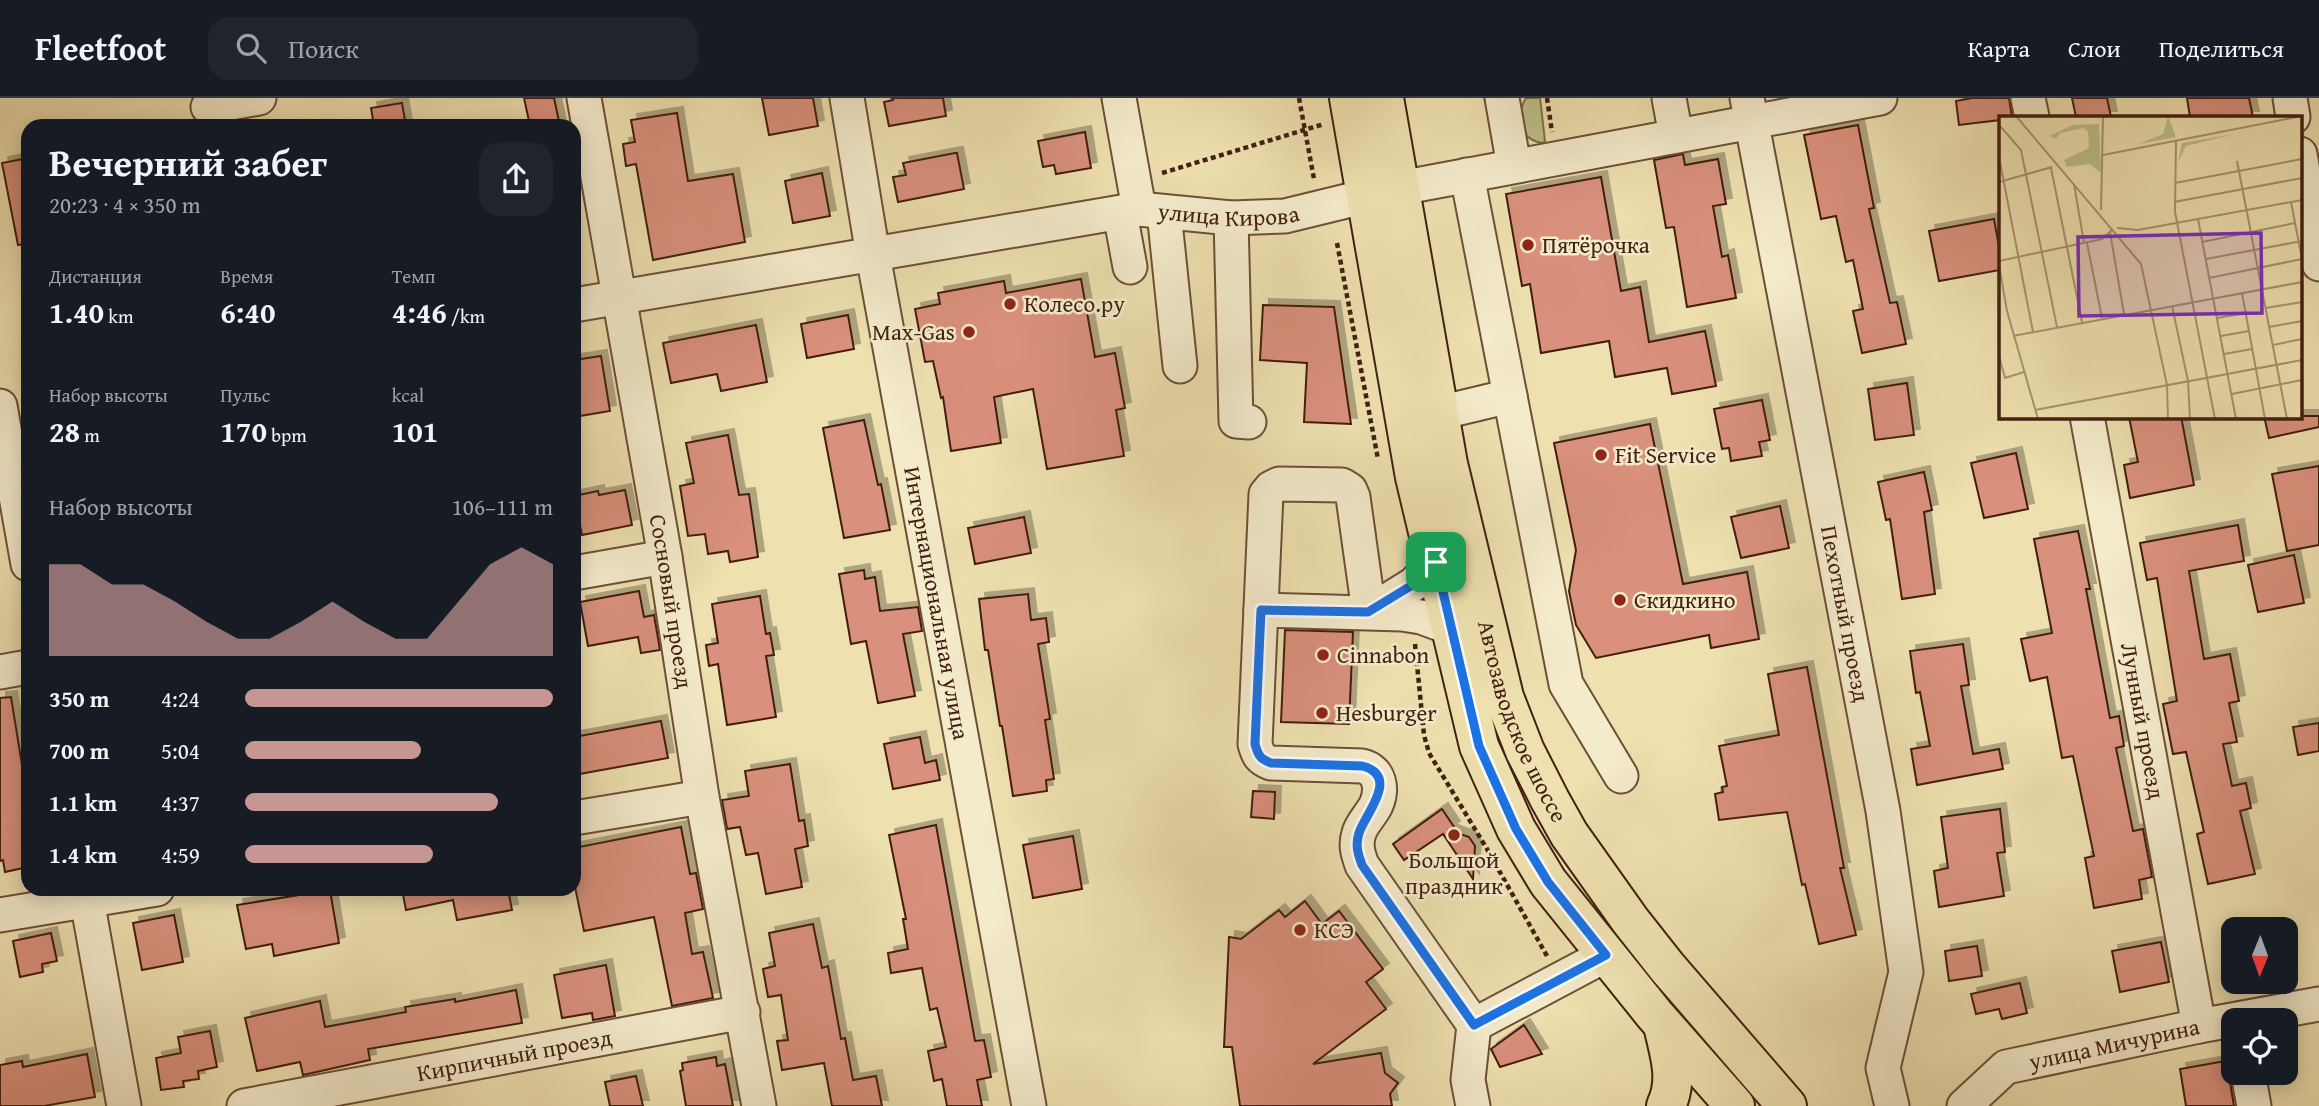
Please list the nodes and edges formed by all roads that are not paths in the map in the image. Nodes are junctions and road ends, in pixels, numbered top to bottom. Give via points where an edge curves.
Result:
1 (259, 98) edge
2 (583, 98) edge
3 (847, 98) edge
4 (1119, 98) edge
5 (1384, 98) edge
6 (1502, 98) edge
7 (1669, 98) edge
8 (1880, 98) edge
9 (2028, 98) edge
10 (2290, 98) edge
11 (209, 110) edge
12 (1749, 110) edge
13 (1337, 111) edge
14 (2032, 116) edge
15 (2293, 116) edge
16 (1676, 136) junction
17 (2302, 165) edge
18 (1514, 166) junction
19 (1467, 175) junction
20 (1383, 192) junction
21 (1140, 204) junction
22 (1231, 218) junction
23 (873, 255) junction
24 (2319, 264) edge
25 (1130, 267) dead end
26 (620, 297) junction
27 (581, 304) edge
28 (1180, 366) dead end
29 (1510, 396) junction
30 (21, 400) edge
31 (0, 405) edge
32 (1439, 413) junction
33 (2087, 418) edge
34 (1250, 422) dead end
35 (21, 524) edge
36 (665, 557) junction
37 (1436, 562) junction
38 (581, 572) edge
39 (1261, 610) junction
40 (1368, 612) junction
41 (1451, 628) junction
42 (21, 668) edge
43 (0, 672) edge
44 (1621, 776) dead end
45 (702, 797) junction
46 (581, 817) edge
47 (82, 896) edge
48 (86, 896) edge
49 (0, 915) edge
50 (1606, 955) junction
51 (2319, 1004) edge
52 (2298, 1008) edge
53 (743, 1012) junction
54 (2221, 1022) edge
55 (1662, 1023) junction
56 (1474, 1025) junction
57 (2199, 1026) junction
58 (2250, 1085) edge
59 (124, 1106) edge
60 (244, 1106) edge
61 (759, 1106) edge
62 (1029, 1106) edge
63 (1473, 1106) edge
64 (1666, 1106) edge
65 (1735, 1106) edge
66 (1787, 1106) edge
67 (1892, 1106) edge
68 (1964, 1106) edge
69 (2254, 1106) edge

1 - 11 street
2 - 26 street, Сосновый проезд
3 - 23 street, Интернациональная улица
4 - 21 street
5 - 20 main road, Автозаводское шоссе
6 - 18 street
7 - 16 street
8 - 12 street, улица Кирова
9 - 14 street
10 - 15 street
12 - 16 street, улица Кирова
12 - 67 street, Пехотный проезд via 1883,811 1905,959 1906,972 1883,1068
13 - 20 main road, Автозаводское шоссе
16 - 18 street, улица Кирова
17 - 24 street
18 - 19 street, улица Кирова
19 - 20 street, улица Кирова
19 - 29 street
20 - 22 street, улица Кирова via 1284,216
20 - 32 main road, Автозаводское шоссе
20 - 37 main road, Автозаводское шоссе via 1415,477
21 - 22 street, улица Кирова
21 - 23 street, улица Кирова
21 - 25 street
21 - 28 street
22 - 34 street via 1236,421
23 - 26 street, улица Кирова
23 - 62 street, Интернациональная улица
26 - 27 street, улица Кирова
26 - 36 street, Сосновый проезд
29 - 32 street
29 - 44 street via 1566,684
30 - 31 street
31 - 35 street
32 - 66 main road, Автозаводское шоссе via 1504,697 1525,751 1569,834 1630,919
33 - 57 street, Лунный проезд
36 - 38 street
36 - 45 street, Сосновый проезд
37 - 40 street via 1414,584
37 - 41 main road, Автозаводское шоссе
39 - 40 street
39 - 40 street via 1266,494 1279,485 1342,485 1353,497
39 - 56 street via 1257,754 1271,763 1362,766 1376,773 1377,803 1358,835 1362,865
40 - 41 street via 1412,615
41 - 50 main road, Автозаводское шоссе via 1479,746 1516,829 1548,882
42 - 43 street
45 - 46 street
45 - 53 street, Сосновый проезд
47 - 49 street
48 - 59 street
50 - 55 main road, Автозаводское шоссе
50 - 56 street
51 - 52 street, улица Мичурина
53 - 60 street, Кирпичный проезд
53 - 61 street, Сосновый проезд
54 - 57 street, улица Мичурина
55 - 64 main road via 1673,1072
55 - 65 main road, Автозаводское шоссе
56 - 63 street via 1468,1080
57 - 68 street, улица Мичурина via 2006,1067
58 - 69 street

